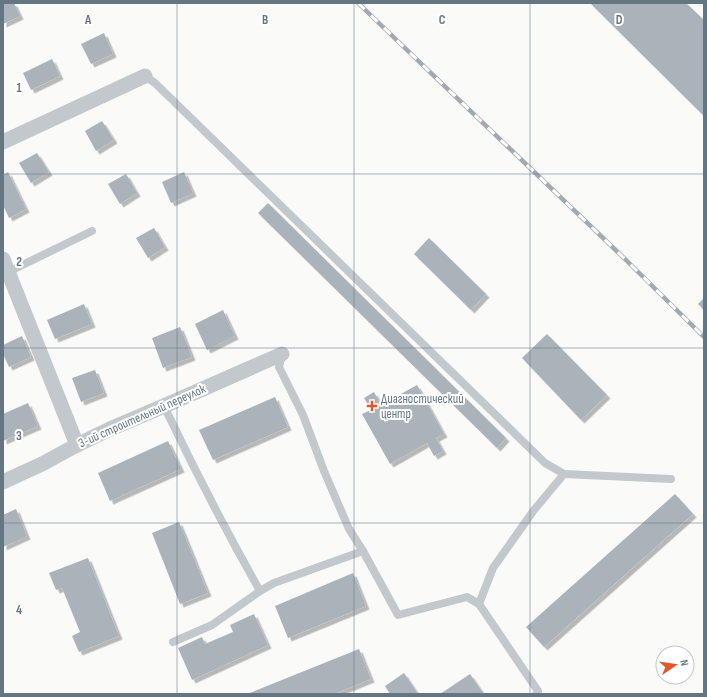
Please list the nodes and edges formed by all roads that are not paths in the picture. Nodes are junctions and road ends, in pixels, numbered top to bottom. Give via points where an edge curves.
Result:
1 (145, 76) joint
2 (3, 142) edge
3 (92, 231) dead end
4 (5, 268) edge
5 (282, 354) joint
6 (164, 406) junction
7 (77, 445) junction
8 (564, 474) junction
9 (671, 479) dead end
10 (3, 482) edge
11 (363, 551) junction
12 (260, 591) junction
13 (479, 604) junction
14 (173, 642) dead end
15 (536, 694) edge

1 - 2 street
1 - 8 lane via 545,463
3 - 4 lane
4 - 7 street
5 - 6 street, 3-ий строительный переулок
5 - 11 lane via 279,367 303,415 349,529
6 - 7 street, 3-ий строительный переулок
6 - 12 lane via 225,528
7 - 10 street, 3-ий строительный переулок
8 - 9 lane
8 - 13 lane via 534,510 493,568
11 - 12 lane via 274,583
11 - 13 lane via 398,615 466,597
12 - 14 lane via 212,625
13 - 15 lane via 538,691

